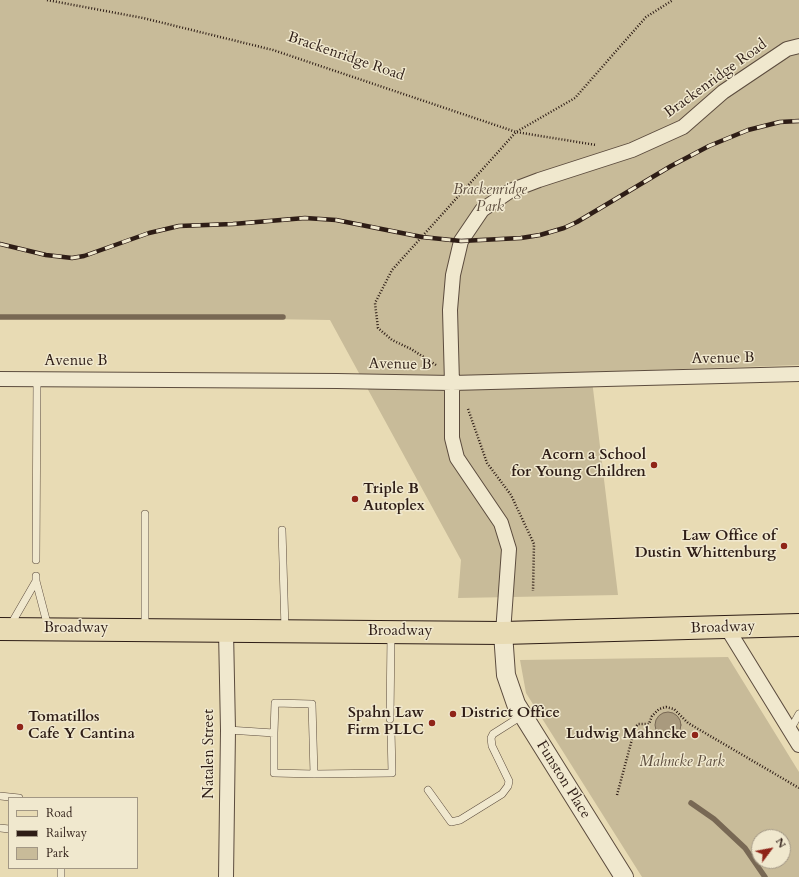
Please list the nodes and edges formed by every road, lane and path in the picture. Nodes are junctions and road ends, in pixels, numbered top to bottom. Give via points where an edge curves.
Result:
1 (47, 0) edge
2 (799, 46) edge
3 (601, 146) dead end
4 (799, 374) edge
5 (0, 379) edge
6 (37, 379) junction
7 (452, 383) junction
8 (466, 402) dead end
9 (145, 514) dead end
10 (282, 530) dead end
11 (36, 560) dead end
12 (533, 591) dead end
13 (799, 626) edge
14 (726, 628) junction
15 (5, 629) edge
16 (48, 629) junction
17 (145, 630) junction
18 (226, 631) junction
19 (285, 631) junction
20 (391, 632) junction
21 (503, 633) junction
22 (799, 714) edge
23 (523, 715) junction
24 (390, 719) dead end
25 (228, 730) junction
26 (391, 730) dead end
27 (790, 730) junction
28 (274, 733) junction
29 (799, 745) edge
30 (314, 774) junction
31 (799, 788) edge
32 (428, 790) dead end
33 (617, 795) dead end
34 (226, 877) edge
35 (624, 877) edge

1 - 3 path, Brackenridge Road via 143,18 273,50 516,132
2 - 7 street, Brackenridge Road via 786,49 723,92 683,127 632,150 510,191 482,210 461,241 453,275 450,310
4 - 7 street, Avenue B
5 - 6 street, Avenue B
6 - 7 street, Avenue B
6 - 11 lane
7 - 21 street, Brackenridge Road via 452,438 457,458 501,523 509,549
8 - 12 path via 487,463 511,495 534,544
9 - 17 lane
10 - 19 lane
13 - 14 main road, Broadway
14 - 21 main road, Broadway
14 - 27 street
15 - 16 main road, Broadway
15 - 16 lane via 36,579
16 - 17 main road, Broadway
17 - 18 main road, Broadway
18 - 19 main road, Broadway
18 - 25 street, Natalen Street
19 - 20 main road, Broadway
20 - 21 main road, Broadway
20 - 24 lane
21 - 23 street, Funston Place via 506,676 516,704
22 - 27 lane
23 - 32 lane via 493,734 491,738 492,746 509,781 502,794 460,820 451,822
23 - 35 street, Funston Place
25 - 28 lane
25 - 34 street, Natalen Street
26 - 30 lane via 392,773
27 - 29 street
28 - 30 lane via 274,773
28 - 30 lane via 275,703 312,704
31 - 33 path via 688,723 674,709 666,707 659,709 652,716 650,724 638,724 635,728

